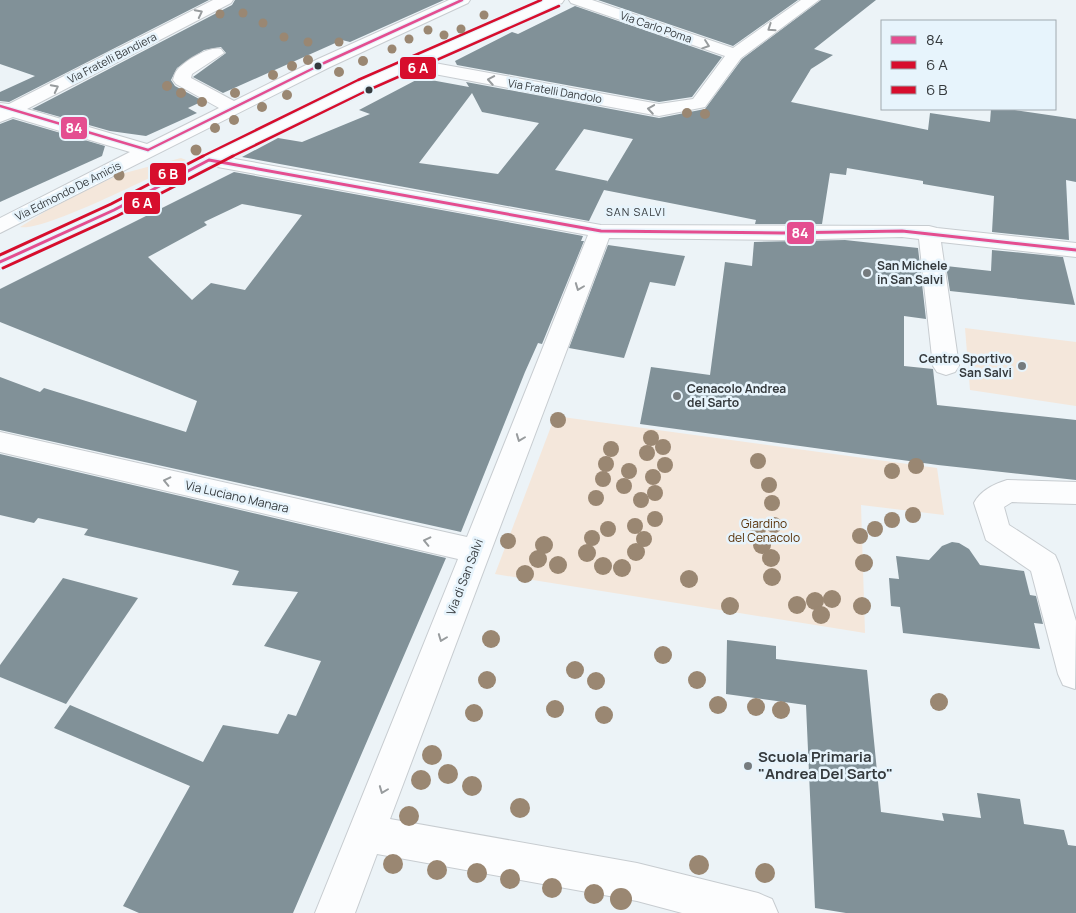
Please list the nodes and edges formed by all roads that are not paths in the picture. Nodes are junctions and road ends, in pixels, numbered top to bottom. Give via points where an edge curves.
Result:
1 (225, 0) edge
2 (556, 0) edge
3 (578, 0) edge
4 (811, 0) edge
5 (454, 1) edge
6 (394, 31) junction
7 (446, 50) junction
8 (214, 53) dead end
9 (734, 54) junction
10 (410, 64) junction
11 (232, 108) junction
12 (4, 111) edge
13 (148, 150) junction
14 (209, 160) junction
15 (114, 210) junction
16 (0, 227) edge
17 (929, 232) junction
18 (599, 236) junction
19 (0, 239) edge
20 (1076, 250) edge
21 (0, 262) edge
22 (946, 366) dead end
23 (0, 442) edge
24 (1076, 493) edge
25 (475, 551) junction
26 (1074, 674) dead end
27 (366, 833) junction
28 (335, 913) edge
29 (758, 913) edge

12 -> 1 street, Via Fratelli Bandiera
2 - 7 street
3 -> 9 street, Via Carlo Poma
4 -> 9 street
5 - 6 street, Via Edmondo De Amicis
6 - 7 street via 391,40 405,48
6 - 11 street, Via Edmondo De Amicis
7 - 10 street
8 - 11 street via 184,72 182,80
9 -> 10 street, Via Fratelli Dandolo via 699,102 659,110
10 - 14 street
11 - 13 street, Via Edmondo De Amicis
12 - 13 street
13 - 16 street, Via Edmondo De Amicis
14 - 15 street
14 - 18 street
15 - 19 street via 43,232
15 - 21 street
17 - 18 street
17 - 20 street
17 - 22 street
18 -> 25 street, Via di San Salvi
25 -> 23 street, Via Luciano Manara
24 - 26 street via 1007,491 988,503 996,532 1044,564
25 -> 27 street, Via di San Salvi
27 - 28 street, Via di San Salvi
27 - 29 street via 636,882

